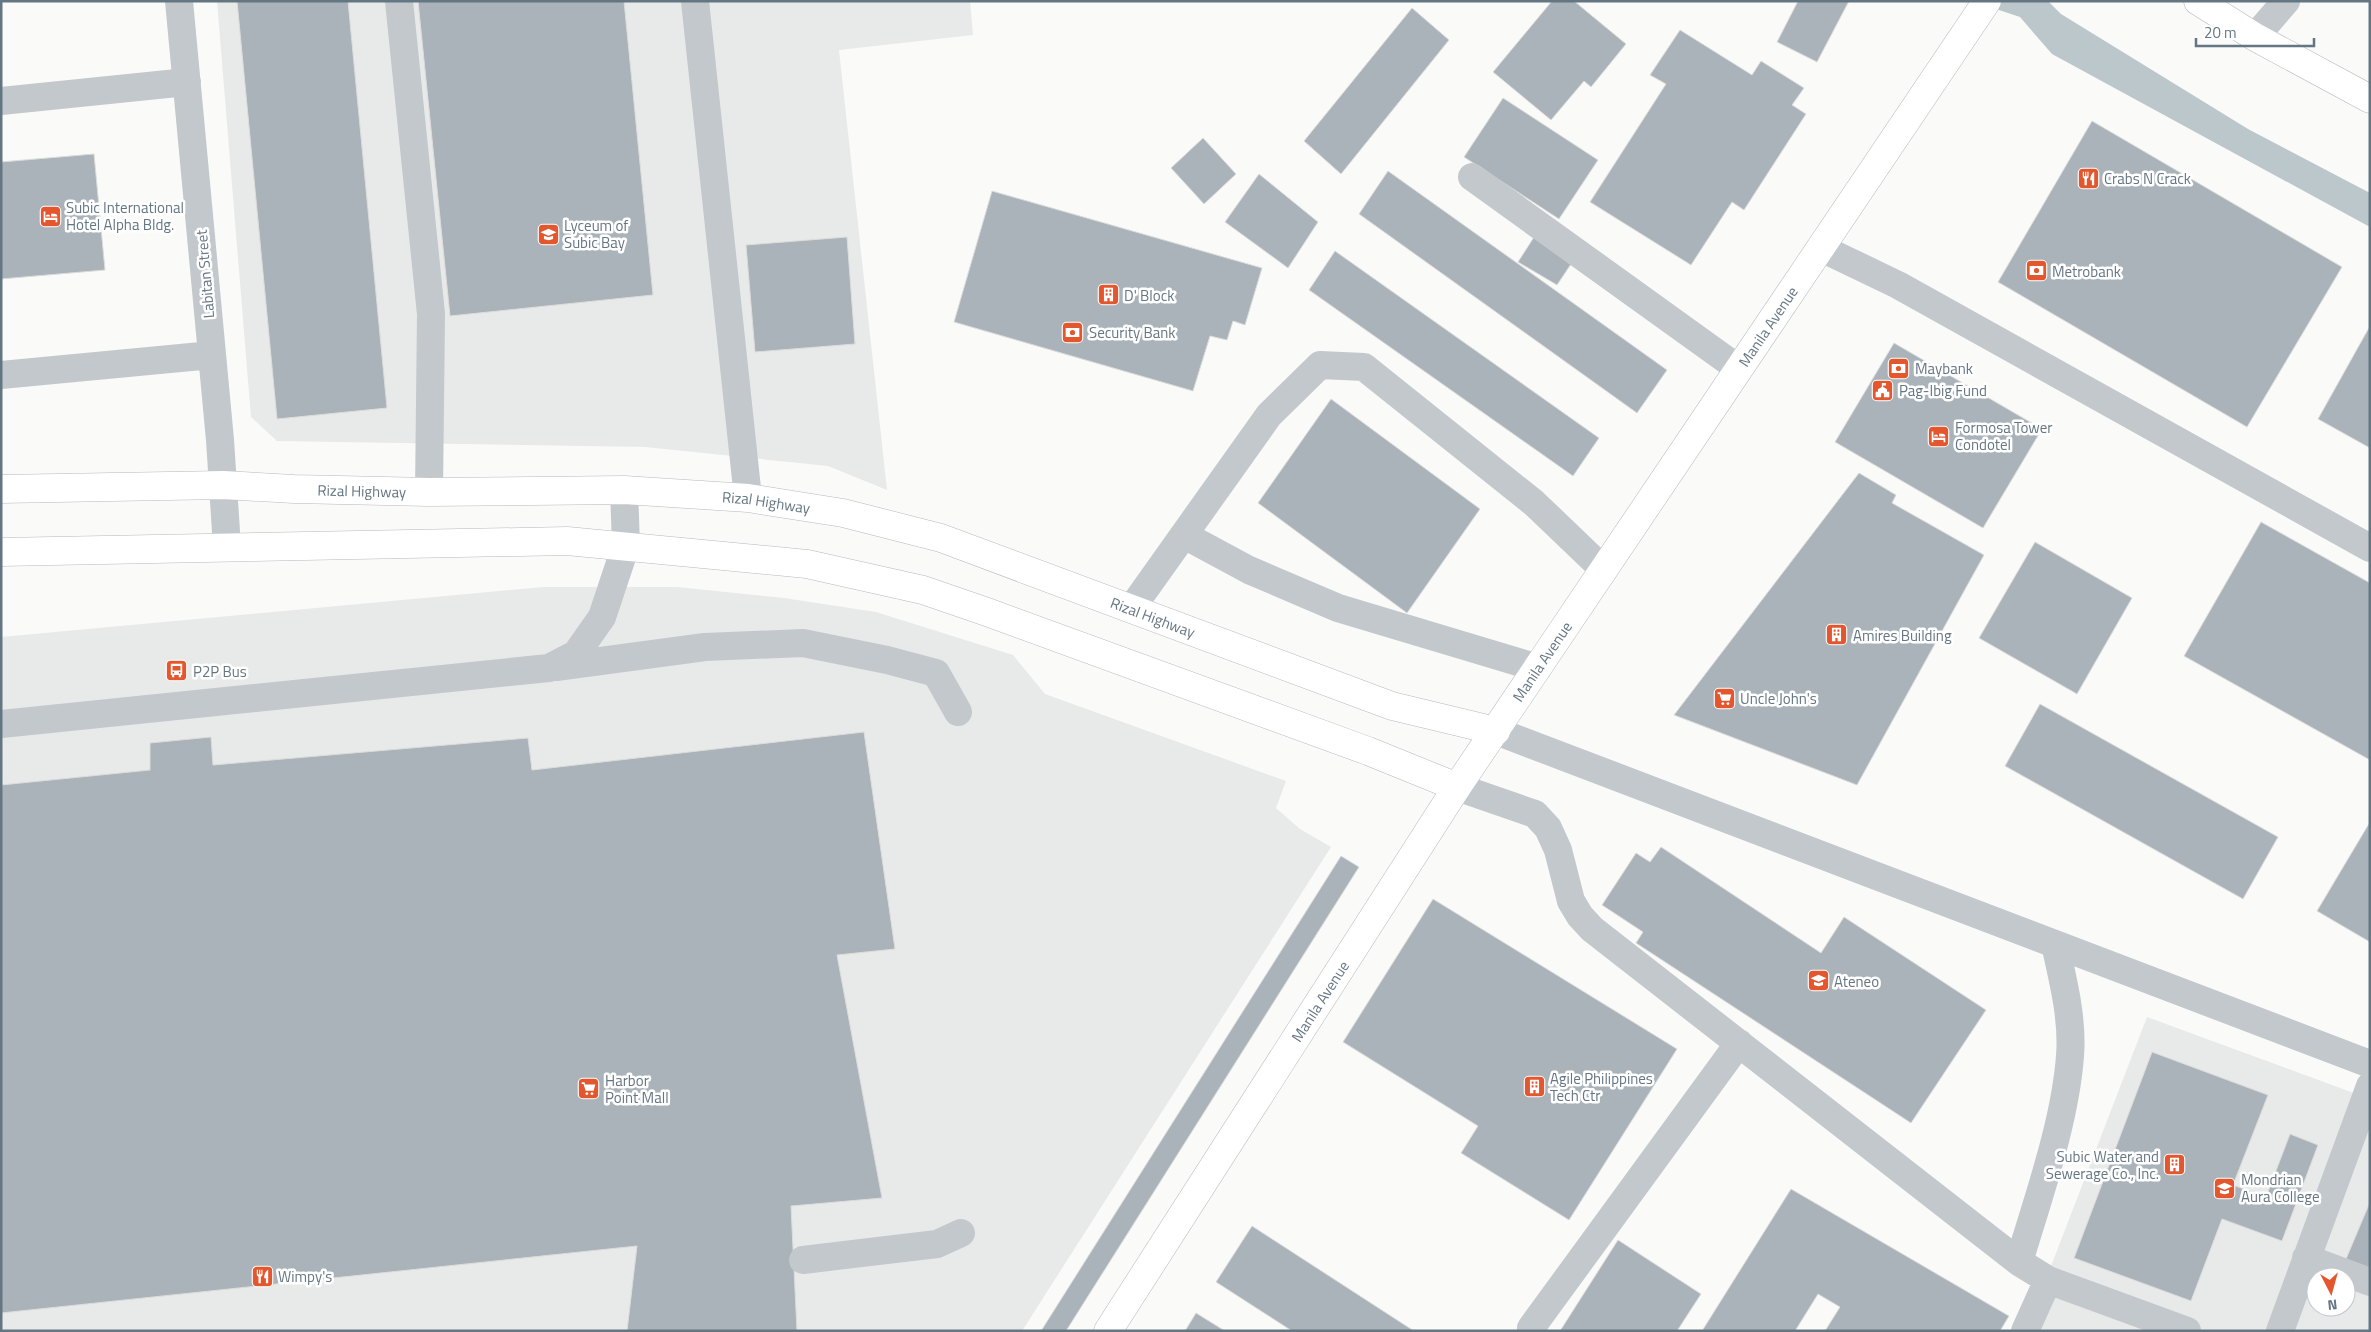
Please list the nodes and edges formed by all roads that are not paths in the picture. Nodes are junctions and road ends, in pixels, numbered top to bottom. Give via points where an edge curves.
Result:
1 (179, 1) edge
2 (399, 1) edge
3 (695, 1) edge
4 (2198, 1) edge
5 (2286, 1) edge
6 (1984, 7) edge
7 (2255, 37) junction
8 (187, 82) junction
9 (2370, 99) edge
10 (1, 101) edge
11 (1472, 178) dead end
12 (1821, 248) junction
13 (212, 355) junction
14 (1740, 369) junction
15 (1, 375) edge
16 (223, 485) junction
17 (1, 489) edge
18 (624, 490) junction
19 (429, 492) junction
20 (748, 498) junction
21 (1184, 535) junction
22 (626, 545) junction
23 (227, 546) junction
24 (2370, 548) edge
25 (1, 552) edge
26 (1604, 570) junction
27 (1131, 609) junction
28 (549, 668) junction
29 (1538, 668) junction
30 (958, 712) dead end
31 (1, 724) edge
32 (1496, 731) junction
33 (1457, 787) junction
34 (2054, 944) junction
35 (1739, 1043) junction
36 (2370, 1064) edge
37 (2370, 1086) edge
38 (961, 1232) dead end
39 (2306, 1258) junction
40 (803, 1260) dead end
41 (2019, 1262) junction
42 (2048, 1280) junction
43 (2370, 1282) edge
44 (1531, 1328) dead end
45 (1108, 1331) edge
46 (2025, 1331) edge
47 (2187, 1331) edge
48 (2280, 1331) edge

1 - 8 street, Labitan Street
2 - 19 street via 431,314
3 - 20 street
4 - 7 main road
5 - 7 street
6 - 12 main road, Manila Avenue
7 - 9 main road
8 - 10 street
8 - 13 street, Labitan Street
11 - 14 street
12 - 14 main road, Manila Avenue
12 - 24 street via 1898,285
13 - 15 street
13 - 16 street, Labitan Street
14 - 26 main road, Manila Avenue
16 - 17 main road, Rizal Highway
16 - 19 main road, Rizal Highway
16 - 23 street, Labitan Street
18 - 19 main road, Rizal Highway
18 - 20 main road, Rizal Highway
18 - 22 street
20 - 27 main road, Rizal Highway via 843,513 942,538
21 - 26 street via 1269,415 1320,365 1364,367 1534,503
21 - 27 street
21 - 29 street via 1249,570 1338,608
22 - 23 main road via 567,541
22 - 28 street via 602,617 576,654
22 - 33 main road via 807,564 923,590 1359,747
23 - 25 main road
26 - 29 main road, Manila Avenue
27 - 32 main road, Rizal Highway via 1392,706
28 - 30 street via 705,647 803,644 936,673
28 - 31 street
29 - 32 main road, Manila Avenue
32 - 33 main road, Manila Avenue
32 - 34 street
33 - 35 street via 1535,814 1548,828 1558,850 1571,901 1580,916 1592,929
33 - 45 main road, Manila Avenue
34 - 36 street
34 - 41 street via 2066,996 2070,1056 2057,1132
35 - 41 street
35 - 44 street
37 - 39 street
38 - 40 street via 937,1244
39 - 43 street
39 - 48 street
41 - 42 street
42 - 46 street
42 - 47 street

